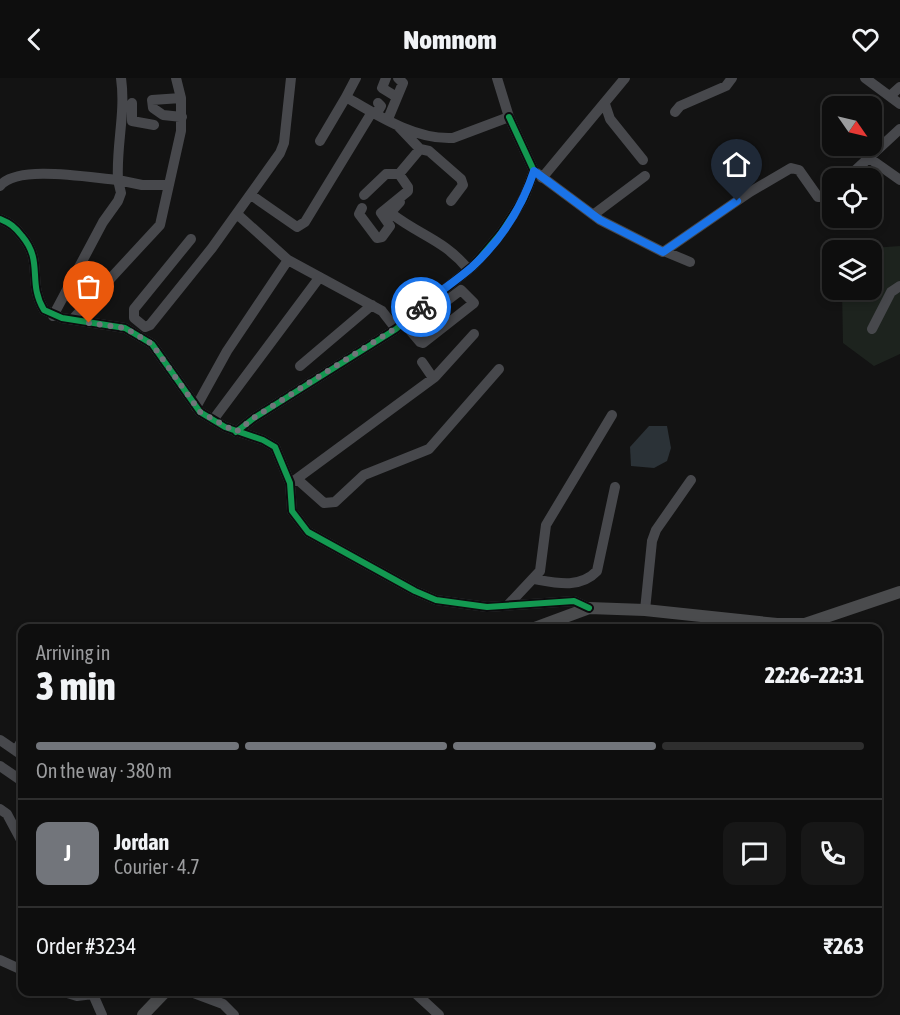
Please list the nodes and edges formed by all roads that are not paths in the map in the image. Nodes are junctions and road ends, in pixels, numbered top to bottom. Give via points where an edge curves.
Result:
1 (122, 78) edge
2 (176, 78) edge
3 (291, 78) edge
4 (356, 78) edge
5 (386, 78) edge
6 (398, 78) edge
7 (497, 78) edge
8 (626, 78) edge
9 (732, 78) edge
10 (865, 78) edge
11 (900, 87) edge
12 (395, 96) junction
13 (890, 96) junction
14 (346, 97) junction
15 (181, 98) junction
16 (131, 103) junction
17 (605, 104) junction
18 (900, 104) edge
19 (375, 110) junction
20 (675, 111) dead end
21 (182, 117) junction
22 (508, 117) junction
23 (388, 118) junction
24 (154, 125) dead end
25 (399, 127) junction
26 (900, 129) edge
27 (320, 141) dead end
28 (420, 149) junction
29 (869, 158) junction
30 (643, 160) dead end
31 (858, 168) edge
32 (399, 174) junction
33 (538, 175) junction
34 (645, 176) dead end
35 (118, 180) junction
36 (900, 180) edge
37 (167, 185) junction
38 (0, 186) edge
39 (409, 193) dead end
40 (251, 195) junction
41 (364, 195) dead end
42 (822, 197) edge
43 (451, 201) dead end
44 (362, 208) dead end
45 (237, 214) junction
46 (593, 215) junction
47 (0, 219) edge
48 (191, 239) dead end
49 (666, 252) junction
50 (288, 260) junction
51 (690, 262) dead end
52 (468, 270) junction
53 (320, 278) junction
54 (900, 286) edge
55 (372, 305) junction
56 (53, 316) junction
57 (72, 320) junction
58 (403, 327) junction
59 (872, 329) dead end
60 (474, 334) dead end
61 (422, 362) dead end
62 (300, 366) dead end
63 (499, 369) dead end
64 (433, 378) junction
65 (196, 406) junction
66 (612, 415) dead end
67 (213, 420) junction
68 (236, 432) junction
69 (692, 480) dead end
70 (293, 481) junction
71 (615, 487) dead end
72 (534, 579) junction
73 (900, 592) edge
74 (508, 605) junction
75 (589, 608) junction
76 (645, 610) junction
77 (546, 624) edge
78 (12, 748) edge
79 (0, 758) edge
80 (0, 765) edge
81 (18, 778) edge
82 (0, 808) edge
83 (18, 823) edge
84 (0, 960) edge
85 (18, 968) edge
86 (93, 996) edge
87 (161, 996) edge
88 (202, 996) edge
89 (418, 996) edge
90 (102, 1015) edge
91 (143, 1015) edge
92 (234, 1015) edge
93 (439, 1015) edge

1 - 16 street
2 - 15 street
3 - 40 street via 284,143
4 - 14 street
5 - 12 street via 382,88
6 - 12 street via 404,84
7 - 22 street
8 - 17 street
9 - 20 street via 726,86
10 - 13 street
11 - 13 street
12 - 23 street
13 - 18 street
14 - 19 street
14 - 27 street
15 - 21 street
15 - 21 street via 152,100 155,110 163,116
16 - 24 street via 132,121
16 - 35 street via 116,154
17 - 30 street via 610,119
17 - 33 street
19 - 23 street
19 - 40 street via 305,222 297,226
21 - 37 street
22 - 25 street via 453,138
22 - 33 street
23 - 25 street
25 - 28 street
26 - 29 street
28 - 32 street
28 - 43 street via 429,151 461,179 461,191
29 - 31 street
29 - 36 street
32 - 41 street via 386,174
32 - 44 street via 408,191 381,213 390,226 382,237 377,238 362,221
33 - 46 street
33 - 52 street via 507,225
34 - 46 street
35 - 37 street
35 - 38 street via 48,174 10,177
35 - 56 street via 118,201
37 - 57 street via 156,231
39 - 52 street via 392,214 455,253
40 - 45 street
42 - 49 street via 818,197 799,170 791,168
45 - 48 street via 145,327 134,318 134,309
45 - 50 street
46 - 49 street
47 - 56 street via 11,223 30,246 38,301
49 - 51 street
50 - 53 street
50 - 65 street via 227,351
52 - 58 street
53 - 55 street
53 - 67 street
54 - 59 street via 891,292
55 - 58 street
55 - 62 street
56 - 57 street
57 - 65 street via 125,328 152,344
58 - 58 street via 423,343 474,303 461,290
58 - 68 street
60 - 64 street
61 - 64 street
63 - 70 street via 429,449 364,475 335,502 324,503
64 - 70 street
65 - 67 street
66 - 72 street via 546,525 543,562
67 - 68 street
68 - 70 street via 275,447
69 - 76 street via 652,541
70 - 74 street via 292,511 308,532 436,600 487,607
71 - 72 street via 597,571 590,579 564,584
72 - 74 street
73 - 76 main road via 804,624
74 - 75 street via 574,601
75 - 76 main road
75 - 77 main road
78 - 79 street
80 - 81 street
82 - 83 street
84 - 85 street
86 - 90 street
87 - 91 main road
88 - 92 street via 224,1004
89 - 93 street

